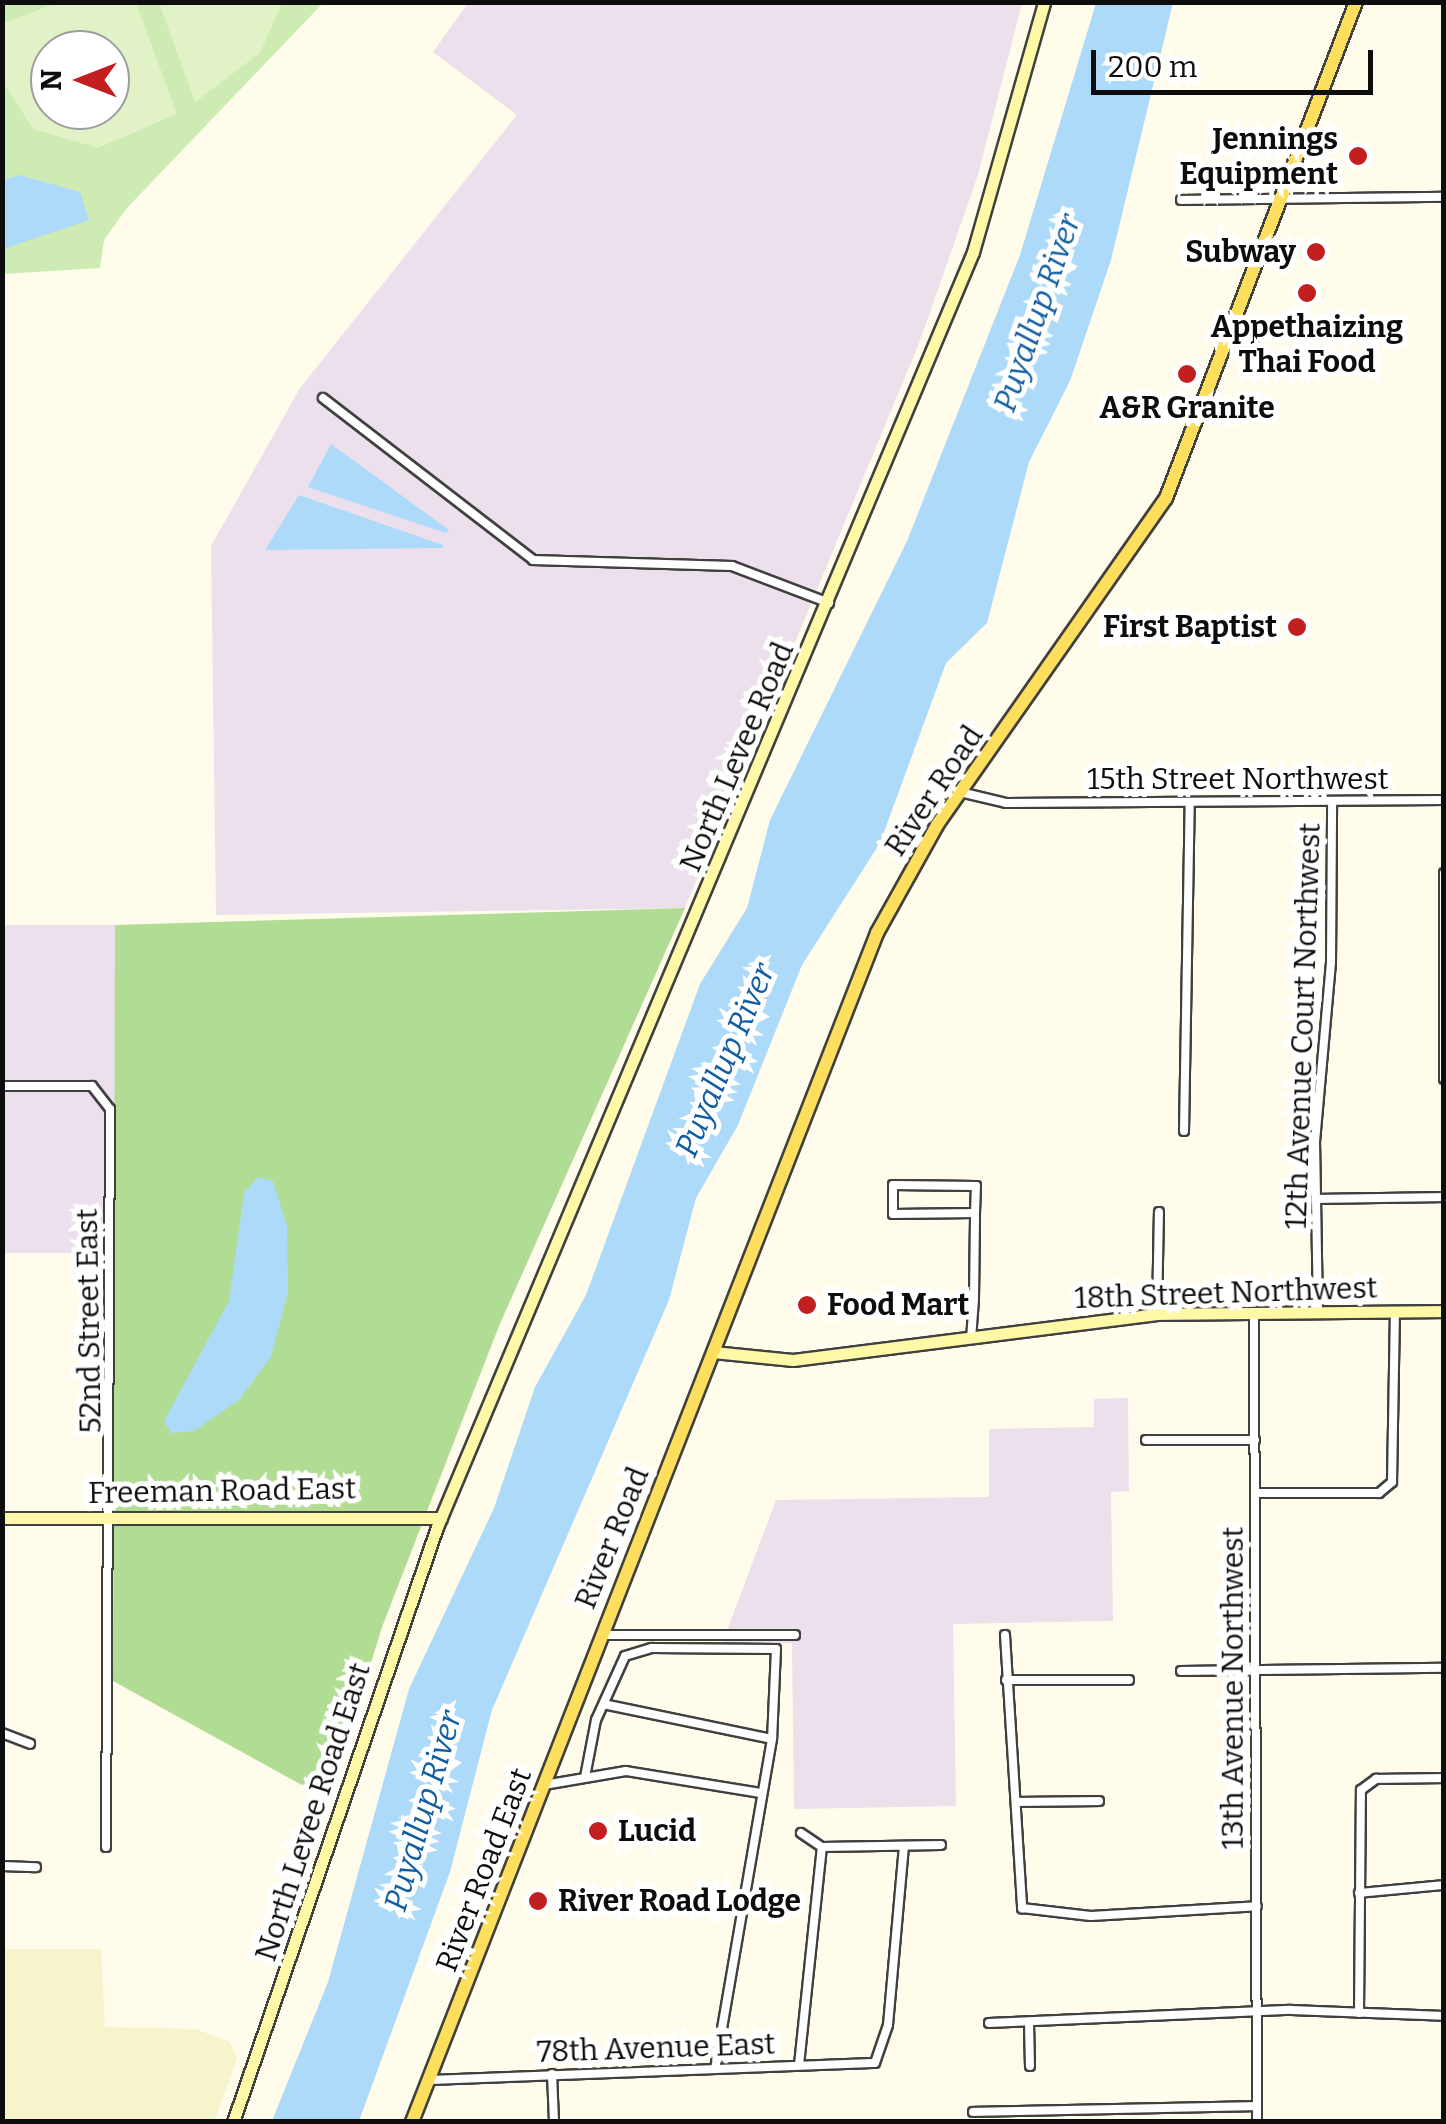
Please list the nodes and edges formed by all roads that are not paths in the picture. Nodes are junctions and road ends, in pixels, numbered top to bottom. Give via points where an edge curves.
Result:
1 (1044, 2) edge
2 (1356, 2) edge
3 (1444, 197) edge
4 (1284, 199) junction
5 (1180, 200) dead end
6 (322, 398) dead end
7 (829, 603) junction
8 (960, 792) junction
9 (1444, 800) edge
10 (1332, 801) junction
11 (1190, 802) junction
12 (1444, 872) edge
13 (1442, 963) edge
14 (1444, 1079) edge
15 (2, 1086) edge
16 (1184, 1131) dead end
17 (1444, 1197) edge
18 (1317, 1199) junction
19 (1159, 1212) dead end
20 (975, 1214) junction
21 (1444, 1311) edge
22 (1395, 1312) junction
23 (1157, 1314) junction
24 (1318, 1314) junction
25 (1254, 1315) junction
26 (971, 1339) junction
27 (713, 1352) junction
28 (1146, 1440) dead end
29 (1256, 1440) junction
30 (1256, 1493) junction
31 (2, 1518) edge
32 (441, 1518) junction
33 (110, 1519) junction
34 (794, 1635) dead end
35 (1005, 1635) dead end
36 (601, 1636) junction
37 (1444, 1668) edge
38 (1251, 1671) junction
39 (1181, 1672) dead end
40 (1006, 1680) junction
41 (1129, 1680) dead end
42 (608, 1706) junction
43 (2, 1733) edge
44 (772, 1739) junction
45 (30, 1744) dead end
46 (585, 1777) junction
47 (1444, 1778) edge
48 (544, 1785) junction
49 (761, 1793) junction
50 (1018, 1802) junction
51 (1099, 1802) dead end
52 (801, 1833) dead end
53 (940, 1846) dead end
54 (106, 1847) dead end
55 (822, 1847) junction
56 (904, 1847) junction
57 (2, 1866) edge
58 (36, 1867) dead end
59 (1444, 1886) edge
60 (1360, 1893) junction
61 (1257, 1906) junction
62 (1258, 2012) junction
63 (1359, 2012) junction
64 (1444, 2016) edge
65 (988, 2023) dead end
66 (1029, 2023) junction
67 (799, 2065) junction
68 (1030, 2066) dead end
69 (715, 2068) junction
70 (552, 2074) junction
71 (428, 2080) junction
72 (1257, 2106) junction
73 (972, 2112) dead end
74 (233, 2122) edge
75 (412, 2122) edge
76 (554, 2122) edge
77 (1257, 2122) edge

1 - 7 street, North Levee Road via 974,252
2 - 4 main road, River Road
3 - 4 street
4 - 5 street
4 - 8 main road, River Road via 1166,498 1126,566
6 - 7 street via 533,560 732,566
7 - 32 street, North Levee Road
8 - 11 street, 15th Street Northwest via 1032,803
8 - 27 main road, River Road via 877,932
9 - 10 street, 15th Street Northwest
10 - 11 street, 15th Street Northwest
10 - 18 street, 12th Avenue Court Northwest
11 - 16 street
12 - 13 street
13 - 14 street
15 - 33 street, 52nd Street East via 92,1086 105,1094
17 - 18 street
18 - 24 street, 12th Avenue Court Northwest
19 - 23 street
20 - 20 street via 893,1214 894,1185 976,1186
20 - 26 street
21 - 22 street, 18th Street Northwest
22 - 24 street, 18th Street Northwest
22 - 30 street via 1395,1472 1387,1487
23 - 25 street, 18th Street Northwest
23 - 26 street, 18th Street Northwest
24 - 25 street, 18th Street Northwest
25 - 29 street, 13th Avenue Northwest
26 - 27 street, 18th Street Northwest via 793,1360
27 - 36 main road, River Road
28 - 29 street
29 - 30 street, 13th Avenue Northwest
30 - 38 street, 13th Avenue Northwest
31 - 33 street, Freeman Road East
32 - 33 street, Freeman Road East
32 - 74 street, North Levee Road East
33 - 54 street, 52nd Street East
34 - 36 street
35 - 40 street
36 - 48 main road, River Road East
37 - 38 street
38 - 39 street
38 - 61 street, 13th Avenue Northwest
40 - 41 street
40 - 50 street
42 - 44 street
42 - 44 street via 615,1669 633,1651 776,1650
42 - 46 street via 596,1720
43 - 45 street
44 - 49 street
46 - 48 street
46 - 49 street via 626,1771
47 - 60 street via 1364,1784
48 - 71 main road, River Road East
49 - 69 street
50 - 51 street
50 - 61 street via 1024,1910
52 - 55 street
53 - 56 street
55 - 56 street
55 - 67 street
56 - 67 street, 78th Avenue East via 882,2055 866,2066
57 - 58 street
59 - 60 street
60 - 63 street
61 - 62 street, 13th Avenue Northwest
62 - 63 street
62 - 66 street
62 - 72 street, 13th Avenue Northwest
63 - 64 street
65 - 66 street
66 - 68 street
67 - 69 street, 78th Avenue East
69 - 70 street, 78th Avenue East
70 - 71 street, 78th Avenue East
70 - 76 street
71 - 75 main road, River Road East
72 - 73 street
72 - 77 street, 13th Avenue Northwest

